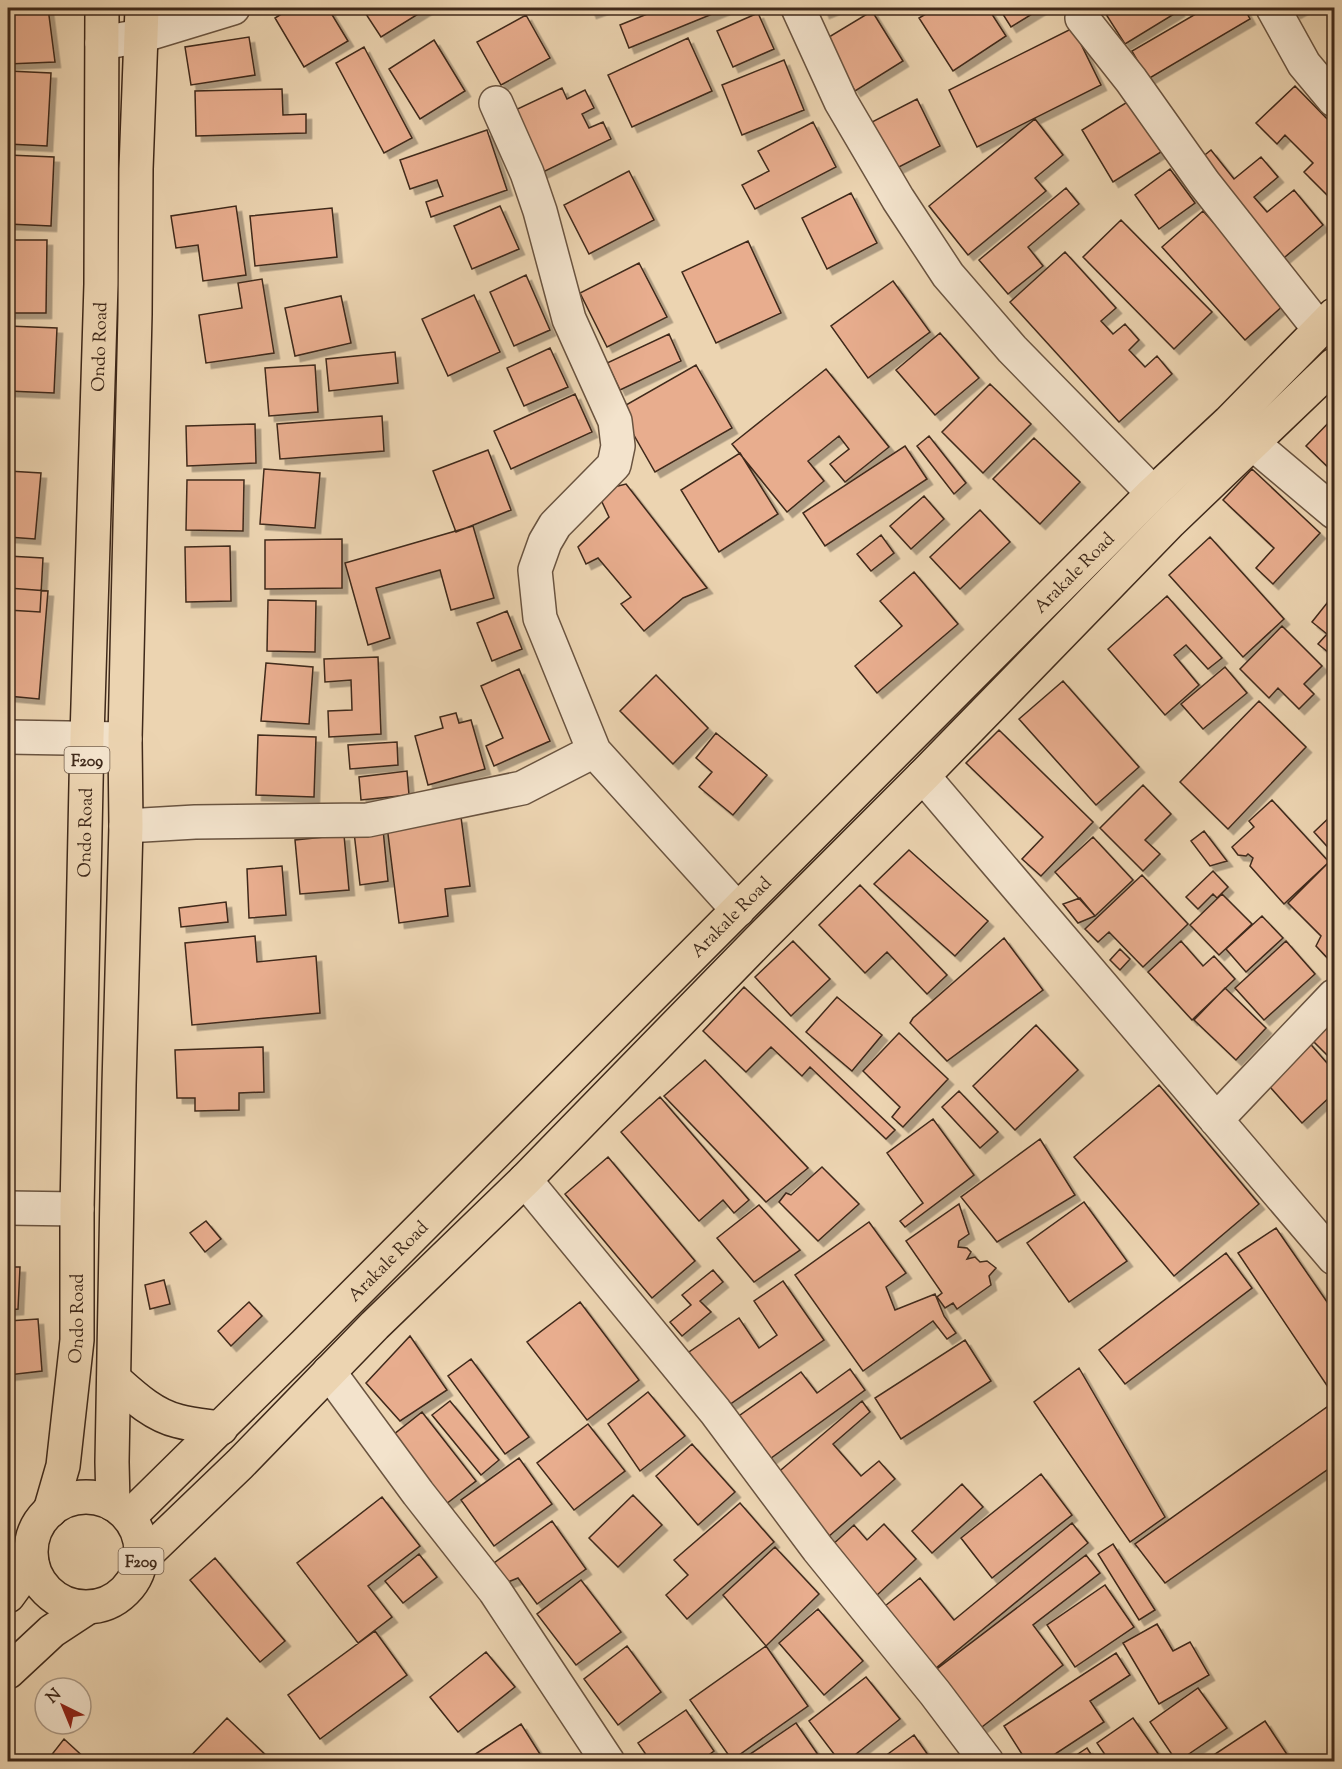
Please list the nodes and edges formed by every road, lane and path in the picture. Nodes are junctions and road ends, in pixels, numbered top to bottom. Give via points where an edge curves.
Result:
1 (102, 8) edge
2 (232, 8) edge
3 (798, 8) edge
4 (1273, 8) edge
5 (1082, 18) dead end
6 (142, 22) edge
7 (102, 43) junction
8 (1335, 100) edge
9 (496, 103) dead end
10 (1327, 322) edge
11 (1335, 365) edge
12 (1240, 433) junction
13 (1153, 493) junction
14 (1335, 512) edge
15 (8, 737) edge
16 (87, 737) junction
17 (125, 738) junction
18 (594, 751) junction
19 (923, 777) junction
20 (126, 826) junction
21 (738, 910) junction
22 (1335, 996) edge
23 (1216, 1120) junction
24 (525, 1180) junction
25 (8, 1208) edge
26 (77, 1209) junction
27 (1335, 1257) edge
28 (329, 1372) junction
29 (114, 1379) junction
30 (221, 1428) junction
31 (121, 1510) junction
32 (50, 1511) junction
33 (141, 1559) junction
34 (32, 1563) junction
35 (8, 1596) edge
36 (87, 1608) junction
37 (8, 1672) edge
38 (608, 1761) edge
39 (987, 1761) edge

1 - 7 main road, Ondo Road / F209
2 - 6 street
3 - 13 street via 841,102 948,275 1012,349
4 - 8 street via 1304,64
5 - 10 street via 1204,183
6 - 7 street
6 - 17 main road, Ondo Road / F209
7 - 16 main road, Ondo Road / F209 via 101,284
9 - 18 street via 540,211 569,319 615,421 615,465 555,525 544,542 535,570 540,618
10 - 12 main road, Arakale Road
11 - 12 main road, Arakale Road
12 - 13 main road, Arakale Road
12 - 14 street
12 - 19 main road, Arakale Road via 1170,522
13 - 21 main road, Arakale Road
15 - 16 street
16 - 17 street
16 - 26 main road, Ondo Road / F209
17 - 20 main road, Ondo Road / F209
18 - 20 street via 522,788 368,820
18 - 21 street
19 - 23 street
19 - 24 main road, Arakale Road
20 - 29 main road, Ondo Road / F209
21 - 30 main road, Arakale Road
22 - 23 street
23 - 27 street
24 - 28 main road, Arakale Road
24 - 39 street via 715,1411 818,1549
25 - 26 street
26 - 32 main road, Ondo Road / F209 via 77,1340 63,1466
28 - 33 main road, Arakale Road
28 - 38 street via 495,1591
29 - 30 main road via 160,1414 177,1421
29 - 31 main road, Ondo Road / F209 via 111,1462
30 - 31 main road, Arakale Road
31 - 32 main road via 97,1498 81,1497
31 - 33 main road, F209 via 139,1537
32 - 34 main road, F209 via 38,1526 32,1544
33 - 36 main road, F209 via 135,1578 124,1593 107,1604
34 - 35 main road, F209
34 - 36 main road via 38,1581 51,1596 68,1605
36 - 37 main road, F209 via 52,1631

